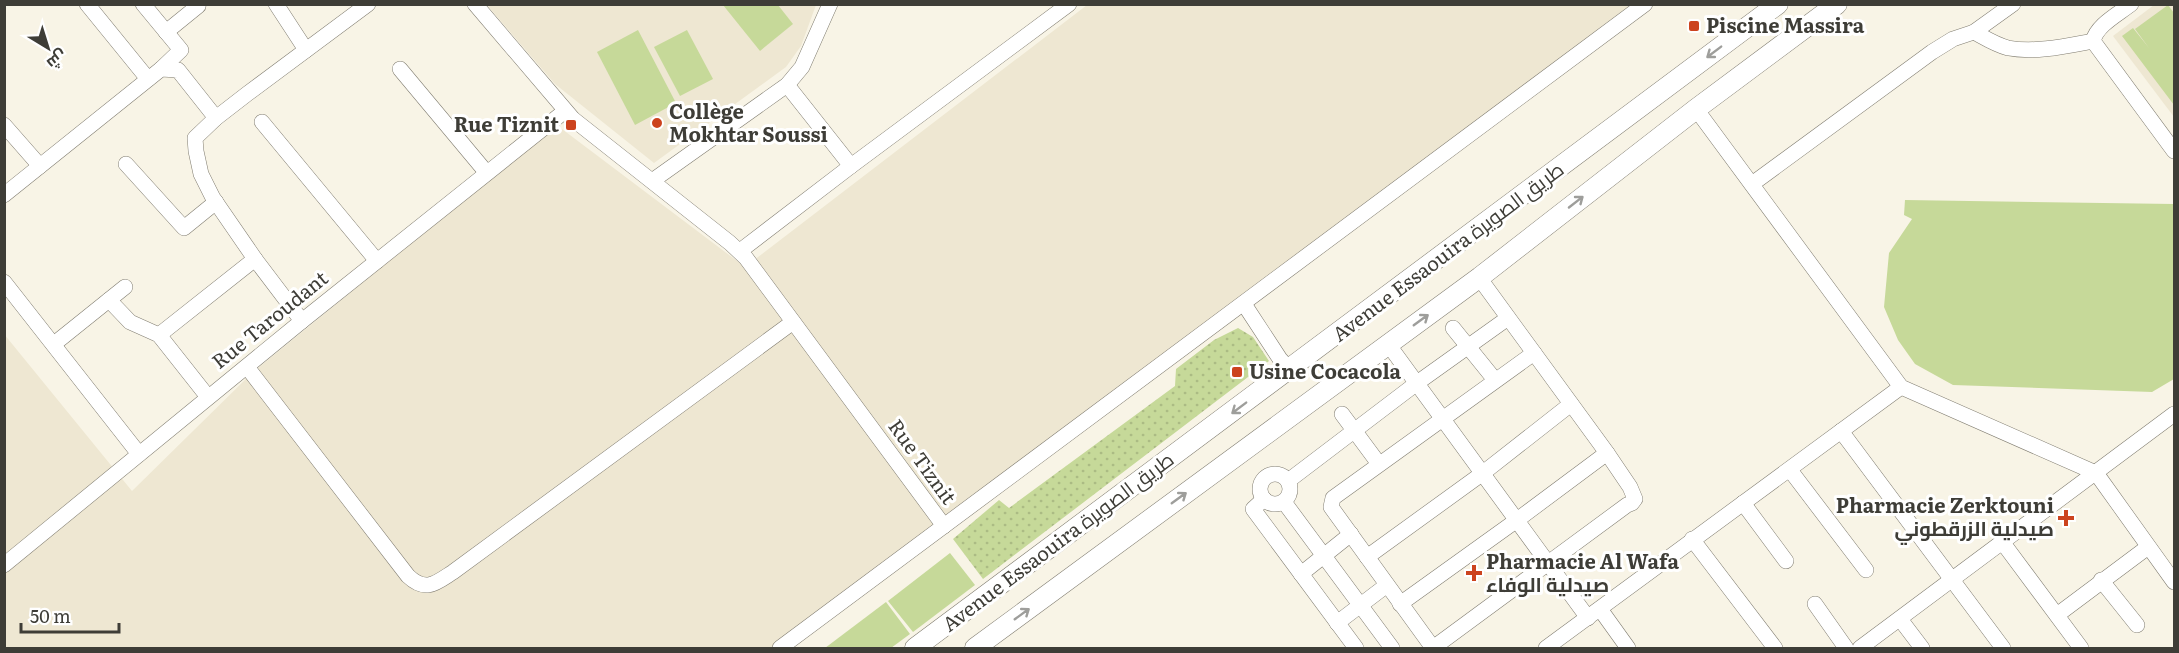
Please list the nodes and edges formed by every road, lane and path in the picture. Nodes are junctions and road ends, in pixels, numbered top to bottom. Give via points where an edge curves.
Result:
1 (87, 4) edge
2 (144, 4) edge
3 (197, 4) edge
4 (276, 4) edge
5 (475, 4) edge
6 (830, 4) edge
7 (1069, 4) edge
8 (1645, 4) edge
9 (1778, 4) edge
10 (1837, 4) edge
11 (2013, 4) edge
12 (2131, 4) edge
13 (360, 7) edge
14 (1048, 10) edge
15 (1624, 10) edge
16 (166, 32) junction
17 (1974, 32) junction
18 (2093, 41) junction
19 (306, 50) junction
20 (161, 69) junction
21 (400, 69) dead end
22 (148, 79) junction
23 (787, 85) junction
24 (1696, 109) junction
25 (565, 111) junction
26 (216, 118) junction
27 (262, 122) dead end
28 (4, 125) edge
29 (2175, 151) edge
30 (126, 164) dead end
31 (40, 166) junction
32 (851, 166) junction
33 (486, 172) junction
34 (652, 181) junction
35 (1752, 183) junction
36 (4, 195) edge
37 (216, 202) junction
38 (740, 251) junction
39 (255, 259) junction
40 (377, 261) junction
41 (1480, 277) junction
42 (4, 282) edge
43 (125, 287) dead end
44 (109, 300) junction
45 (1244, 304) junction
46 (1508, 318) junction
47 (302, 321) junction
48 (794, 322) junction
49 (1453, 328) dead end
50 (159, 335) junction
51 (54, 344) junction
52 (1388, 344) junction
53 (1469, 348) junction
54 (1534, 352) junction
55 (247, 366) junction
56 (1290, 370) junction
57 (1495, 380) junction
58 (1418, 383) junction
59 (1901, 387) junction
60 (208, 397) junction
61 (1571, 404) junction
62 (1342, 414) dead end
63 (2175, 414) edge
64 (1442, 417) junction
65 (1354, 431) junction
66 (1840, 431) junction
67 (1607, 453) junction
68 (139, 454) junction
69 (1379, 464) junction
70 (1790, 470) junction
71 (1483, 473) junction
72 (2096, 473) junction
73 (1288, 481) junction
74 (1264, 499) junction
75 (1284, 501) junction
76 (1743, 503) junction
77 (1517, 520) junction
78 (944, 526) junction
79 (1351, 534) junction
80 (1692, 539) junction
81 (2003, 543) junction
82 (2148, 547) junction
83 (1324, 556) junction
84 (1367, 557) junction
85 (1786, 561) dead end
86 (1549, 564) junction
87 (4, 565) edge
88 (1866, 570) dead end
89 (1301, 574) junction
90 (1953, 579) junction
91 (2101, 580) junction
92 (2175, 582) edge
93 (1387, 585) junction
94 (1400, 604) junction
95 (1815, 604) dead end
96 (1360, 605) junction
97 (1594, 614) junction
98 (2057, 615) junction
99 (1900, 619) junction
100 (1337, 623) junction
101 (2137, 625) dead end
102 (1427, 646) edge
103 (1767, 646) edge
104 (780, 648) edge
105 (915, 648) edge
106 (975, 648) edge
107 (1356, 648) edge
108 (1392, 648) edge
109 (1548, 648) edge
110 (1628, 648) edge
111 (1846, 648) edge
112 (1860, 648) edge
113 (1922, 648) edge
114 (2003, 648) edge
115 (2081, 648) edge

1 - 22 street
2 - 16 street
3 - 16 street
4 - 19 street
5 - 25 street, Rue Tiznit
6 - 23 street via 802,67
7 - 14 street
8 - 15 street
9 -> 56 main road, Avenue Essaouira طريق الصويرة
10 - 24 main road, Avenue Essaouira طريق الصويرة
11 - 17 street
12 - 18 street via 2100,28
13 - 19 street
14 - 32 street
15 - 45 street
16 - 20 street via 181,50
17 - 18 street via 2010,48
17 - 35 street via 1932,52
18 - 29 street
19 - 26 street
20 - 22 street
20 - 26 street via 178,70
21 - 33 street
22 - 31 street
23 - 32 street
23 - 34 street
24 - 35 street
41 -> 24 main road, Avenue Essaouira طريق الصويرة
25 - 33 street, Rue Taroudant
25 - 34 street, Rue Tiznit
26 - 37 street via 195,138 201,174
27 - 40 street
28 - 31 street
30 - 37 street via 184,228
31 - 36 street
32 - 38 street
33 - 40 street, Rue Taroudant
34 - 38 street, Rue Tiznit
35 - 59 street
37 - 39 street
38 - 48 street, Rue Tiznit
39 - 47 street
39 - 50 street
40 - 47 street, Rue Taroudant
41 - 46 street
52 -> 41 main road, Avenue Essaouira طريق الصويرة
42 - 51 street
43 - 44 street
44 - 50 street via 130,322
44 - 51 street
45 - 56 street
45 - 78 street
46 - 53 street
46 - 54 street
47 - 55 street, Rue Taroudant
48 - 55 street via 453,572 428,586 408,576
48 - 78 street, Rue Tiznit
49 - 53 street
50 - 60 street
51 - 68 street
52 - 58 street
106 -> 52 main road, Avenue Essaouira طريق الصويرة
53 - 57 street
53 - 58 street
54 - 57 street
54 - 61 street
55 - 60 street, Rue Taroudant
56 -> 105 main road, Avenue Essaouira طريق الصويرة
57 - 64 street
58 - 64 street
58 - 65 street
59 - 66 street
59 - 72 street
60 - 68 street, Rue Taroudant
61 - 67 street
61 - 71 street
62 - 65 street
63 - 72 street
64 - 69 street
64 - 71 street
65 - 69 street
65 - 73 street
66 - 70 street
66 - 90 street
67 - 77 street
67 - 86 street via 1635,499
68 - 87 street, Rue Taroudant
69 - 79 street via 1331,502
70 - 76 street
70 - 88 street
71 - 77 street
71 - 84 street
72 - 81 street
72 - 82 street
73 - 74 street via 1278,474 1266,477 1260,488
73 - 75 street via 1291,488
74 - 75 street via 1274,504
74 - 89 street via 1253,509
75 - 83 street
76 - 80 street
76 - 85 street
77 - 86 street
77 - 94 street
78 - 104 street
79 - 83 street
79 - 84 street
80 - 97 street
80 - 103 street
81 - 90 street
81 - 98 street
82 - 91 street
82 - 92 street
83 - 89 street
83 - 96 street
84 - 93 street
86 - 97 street
86 - 102 street
89 - 100 street
90 - 99 street
90 - 114 street
91 - 98 street
91 - 101 street
93 - 94 street
93 - 96 street
94 - 102 street
95 - 111 street
96 - 100 street
96 - 108 street
97 - 109 street
97 - 110 street
98 - 115 street
99 - 112 street
99 - 113 street
100 - 107 street

